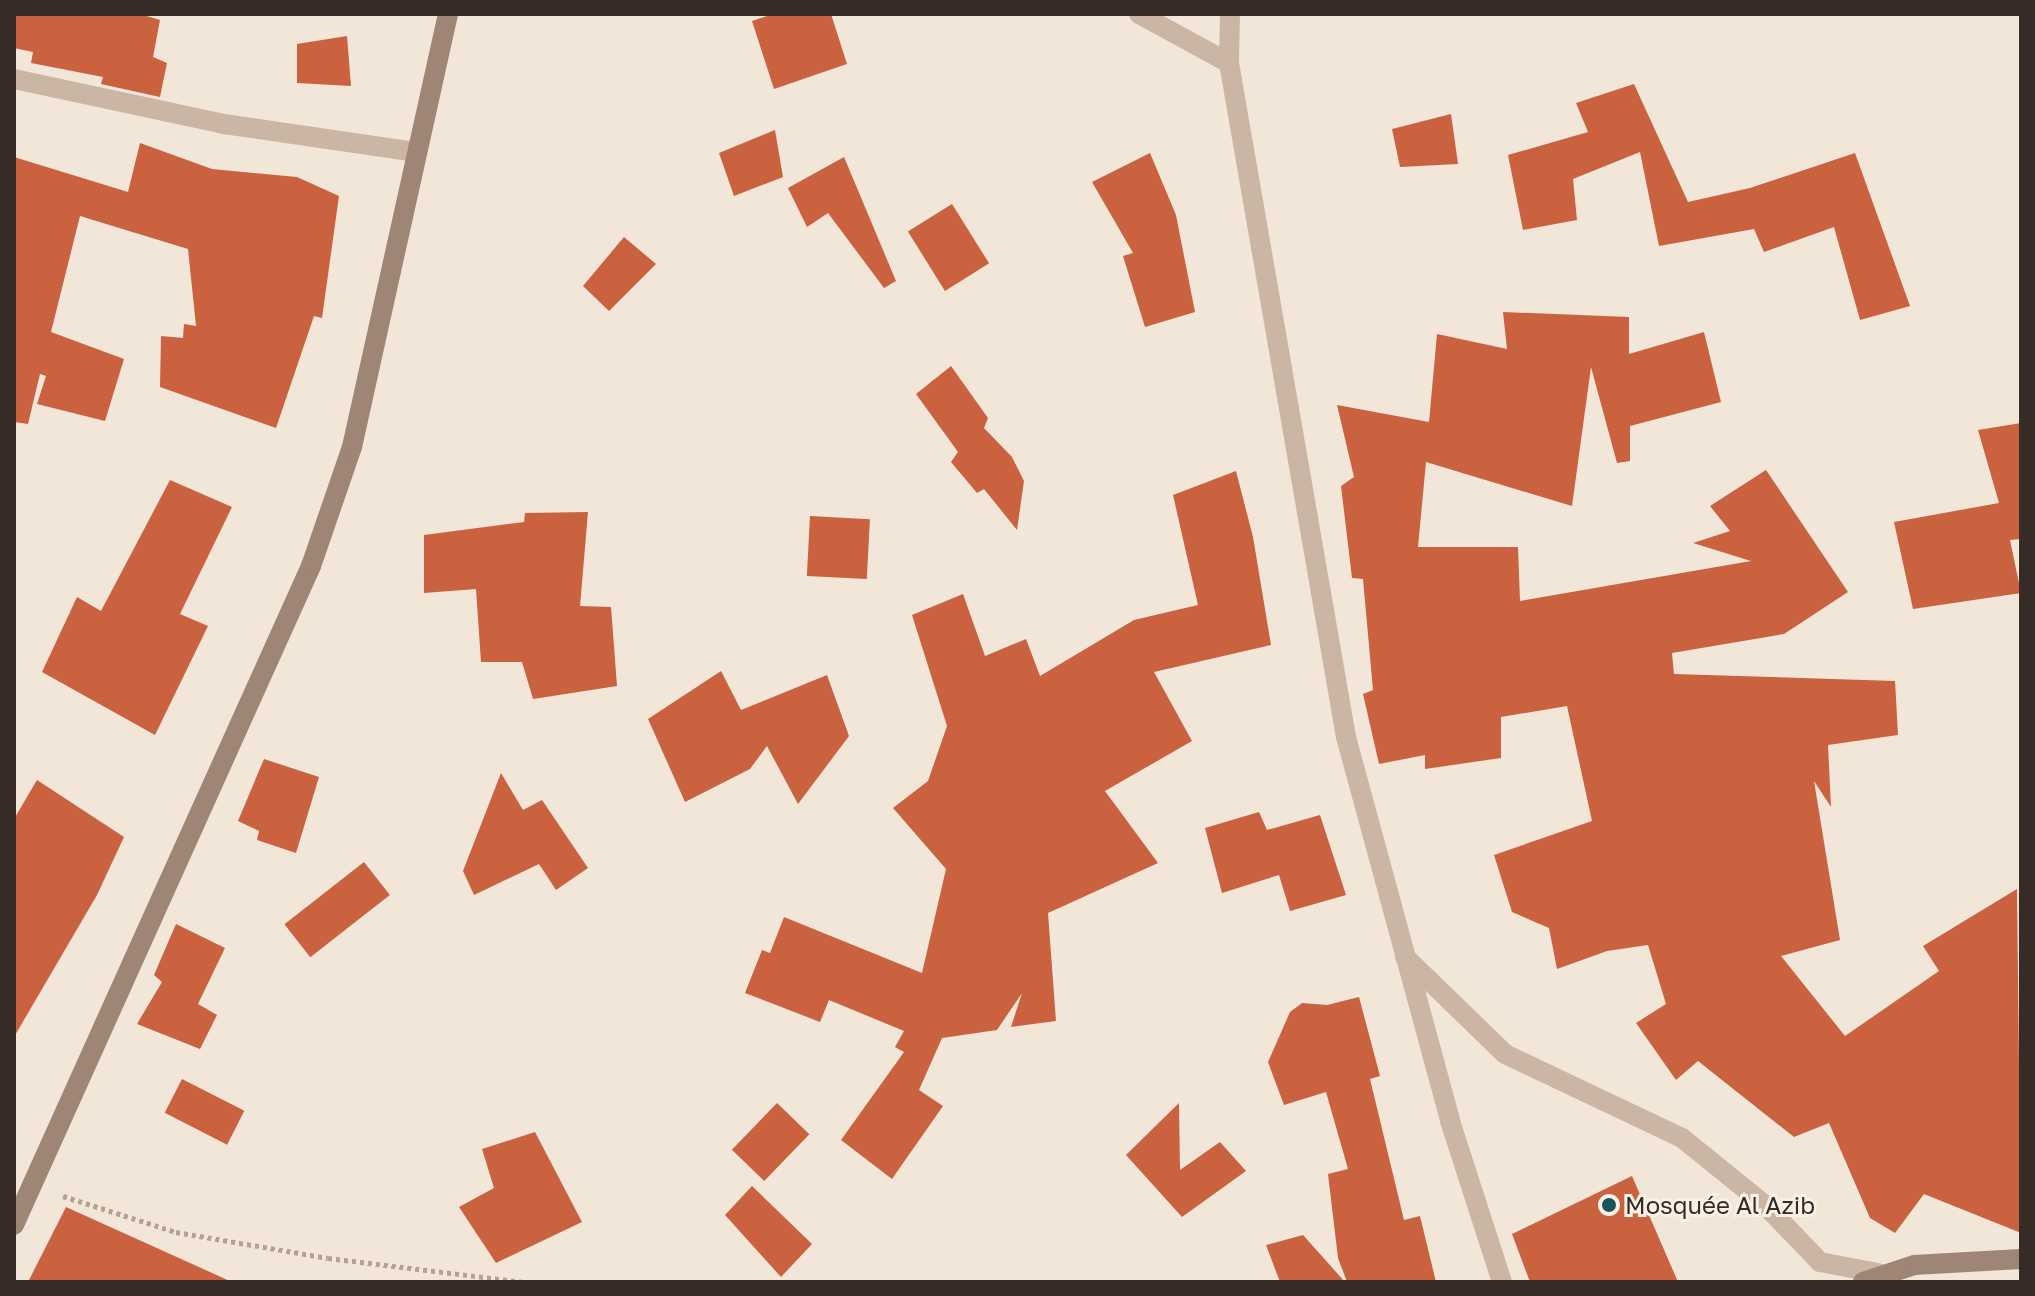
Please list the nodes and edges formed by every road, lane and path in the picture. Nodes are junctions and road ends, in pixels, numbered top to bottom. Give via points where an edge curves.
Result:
1 (448, 14) edge
2 (1139, 14) edge
3 (1230, 14) edge
4 (1229, 63) junction
5 (14, 79) edge
6 (417, 152) junction
7 (1404, 956) junction
8 (33, 1185) junction
9 (14, 1225) edge
10 (2021, 1259) edge
11 (1870, 1278) edge
12 (524, 1282) edge
13 (1502, 1282) edge

1 - 6 street
2 - 4 street
3 - 4 street
4 - 7 street via 1346,737
5 - 6 street via 224,124
6 - 8 street via 352,447 311,566
7 - 11 street via 1505,1054 1682,1138 1765,1205 1820,1262
7 - 13 street
8 - 9 street
8 - 12 path via 176,1232 328,1258
10 - 11 street via 1929,1263

